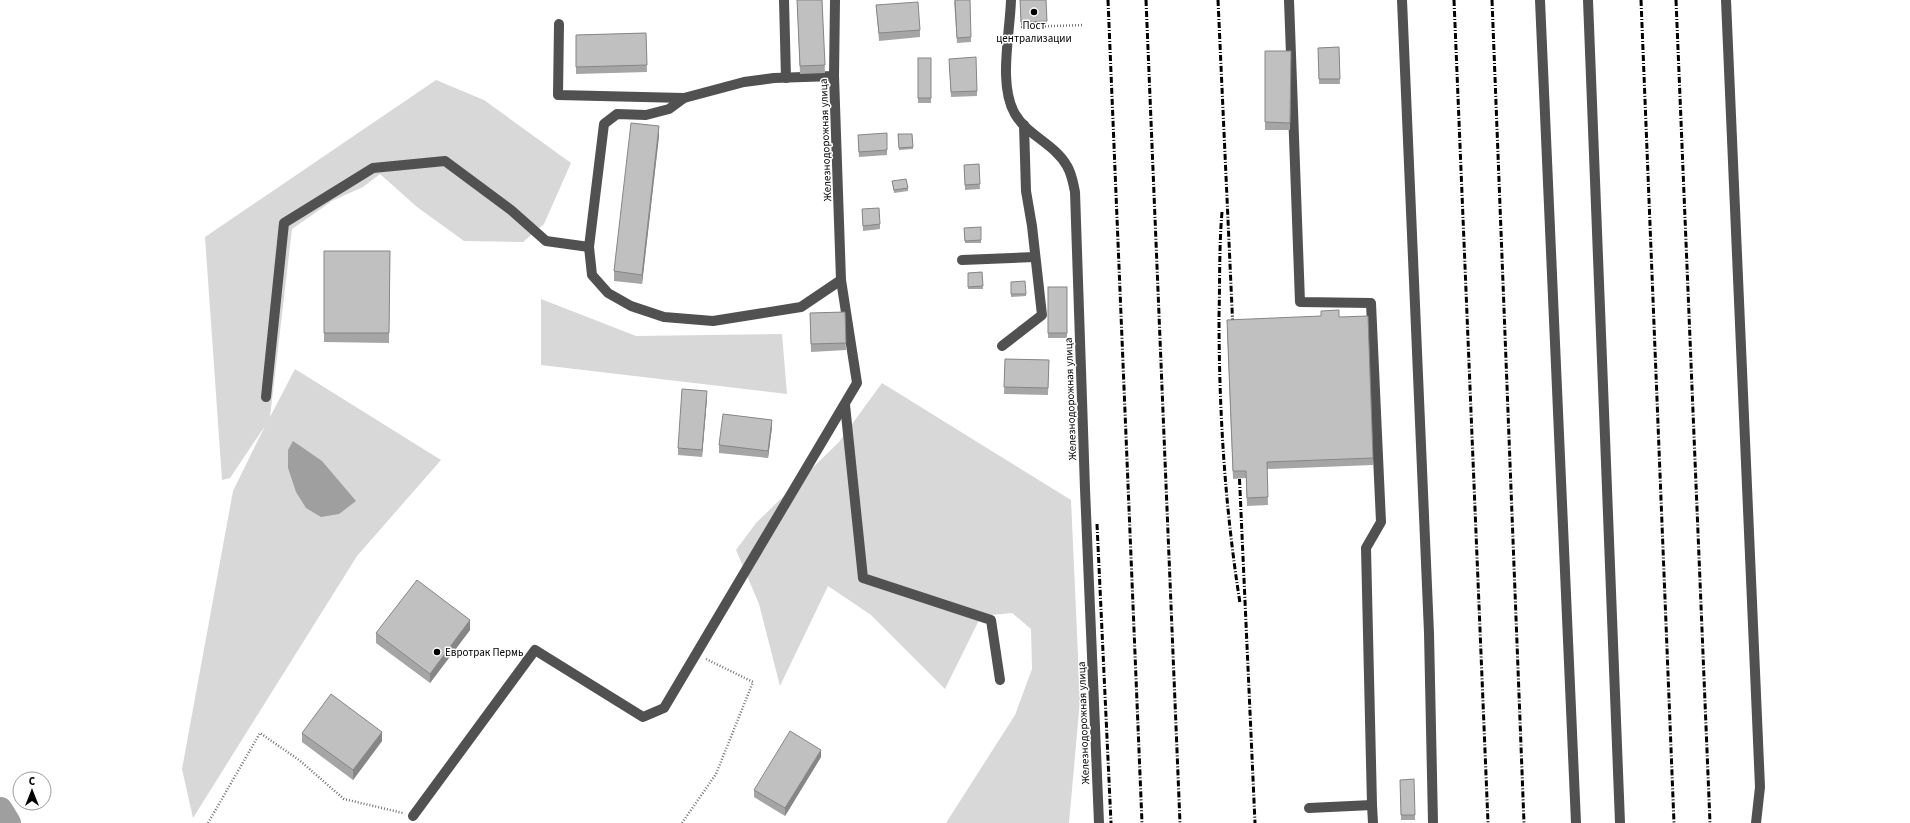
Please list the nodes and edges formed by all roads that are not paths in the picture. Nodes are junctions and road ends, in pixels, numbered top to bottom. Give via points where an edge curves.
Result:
1 (784, 0) edge
2 (835, 0) edge
3 (1011, 0) edge
4 (1289, 0) edge
5 (1402, 0) edge
6 (1540, 0) edge
7 (1588, 0) edge
8 (1726, 0) edge
9 (559, 24) dead end
10 (834, 76) junction
11 (786, 78) junction
12 (684, 98) junction
13 (1024, 126) junction
14 (589, 247) junction
15 (1035, 257) junction
16 (962, 260) dead end
17 (841, 280) junction
18 (1002, 346) dead end
19 (266, 397) dead end
20 (845, 405) junction
21 (1000, 680) dead end
22 (1372, 805) junction
23 (1309, 808) dead end
24 (413, 816) road end
25 (1099, 823) edge
26 (1373, 823) edge
27 (1433, 823) edge
28 (1576, 823) edge
29 (1620, 823) edge
30 (1756, 823) edge

1 - 11 street
2 - 10 street, Железнодорожная улица
3 - 13 street, Железнодорожная улица via 1006,71 1008,96 1015,114
4 - 22 street via 1300,302 1371,303 1381,522 1366,548
5 - 27 street via 1429,633
6 - 28 street
7 - 29 street
8 - 30 street via 1760,787
9 - 12 street via 558,96
10 - 11 street
10 - 17 street, Железнодорожная улица
11 - 12 street via 744,82
12 - 14 street via 669,109 646,115 617,114 604,124
13 - 15 street via 1026,191
13 - 25 street, Железнодорожная улица via 1066,164 1075,192
14 - 17 street via 592,276 608,293 631,306 664,317 713,321 801,307
14 - 19 street via 546,241 511,210 445,161 373,168 284,223
15 - 16 street
15 - 18 street via 1042,315
17 - 20 street, Железнодорожная улица via 857,383
20 - 21 street via 863,578 991,620
20 - 24 street, Железнодорожная улица via 664,708 643,716 535,650
22 - 23 street
22 - 26 street

